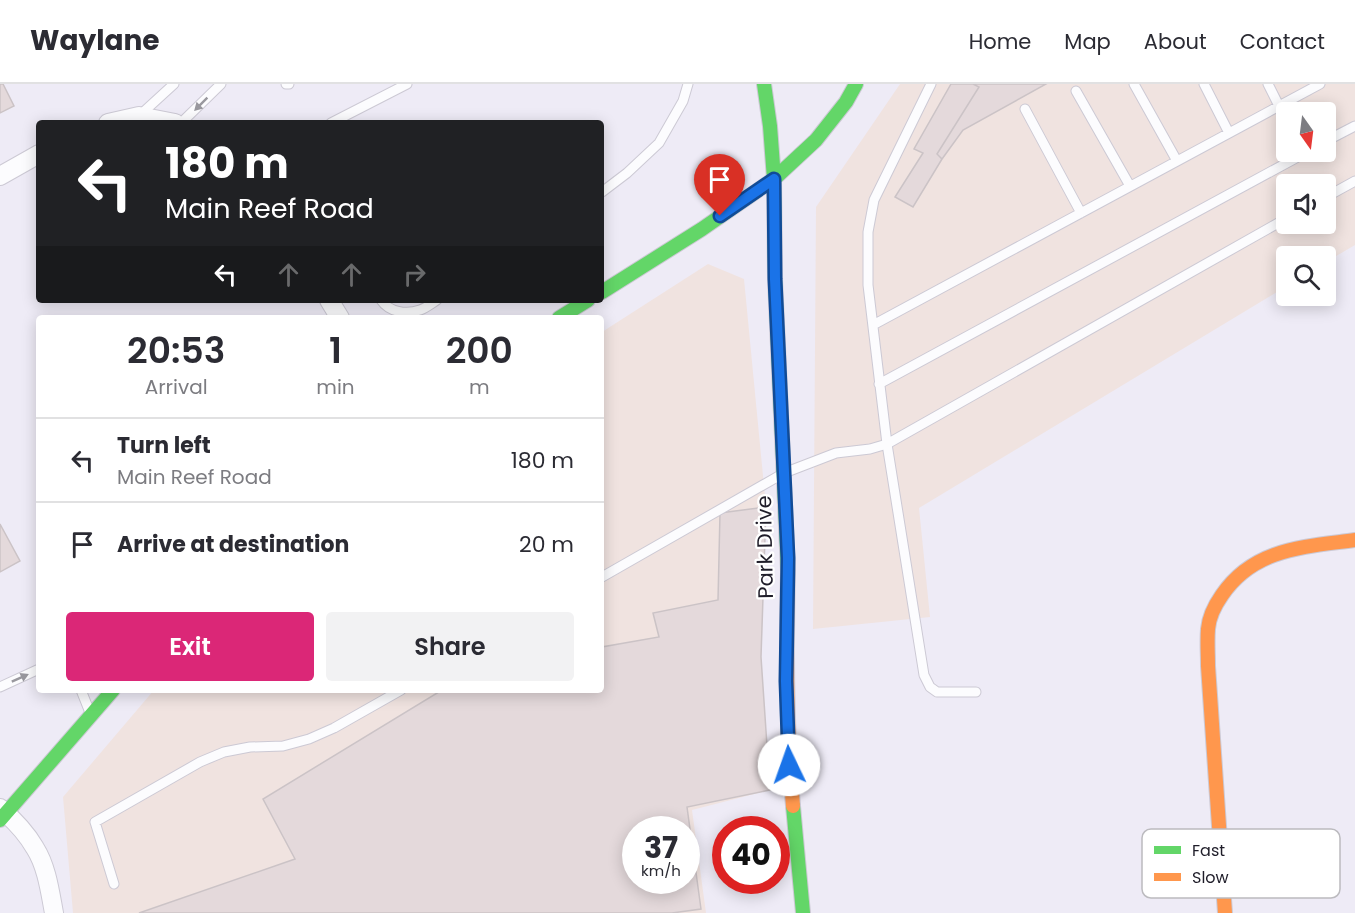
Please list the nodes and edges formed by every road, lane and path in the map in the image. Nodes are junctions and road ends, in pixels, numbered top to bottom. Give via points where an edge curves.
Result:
1 (174, 84) edge
2 (220, 84) edge
3 (406, 84) edge
4 (688, 84) edge
5 (764, 84) edge
6 (856, 84) edge
7 (932, 84) edge
8 (1134, 84) edge
9 (1204, 84) edge
10 (1268, 84) edge
11 (1320, 84) edge
12 (1076, 91) dead end
13 (1277, 102) edge
14 (1286, 102) edge
15 (1276, 108) edge
16 (1025, 109) dead end
17 (139, 116) junction
18 (121, 120) edge
19 (160, 120) edge
20 (184, 120) edge
21 (337, 120) edge
22 (1355, 126) edge
23 (1229, 133) junction
24 (1336, 136) edge
25 (36, 156) edge
26 (1177, 161) junction
27 (1289, 162) edge
28 (0, 176) edge
29 (774, 179) junction
30 (1355, 182) edge
31 (1130, 186) junction
32 (604, 190) edge
33 (1336, 192) edge
34 (1081, 213) junction
35 (1276, 224) edge
36 (604, 291) edge
37 (383, 303) edge
38 (432, 303) edge
39 (583, 303) edge
40 (564, 315) edge
41 (873, 325) junction
42 (879, 384) junction
43 (887, 444) junction
44 (784, 473) junction
45 (1355, 540) edge
46 (604, 575) edge
47 (36, 670) edge
48 (0, 687) edge
49 (976, 692) dead end
50 (82, 693) edge
51 (110, 693) edge
52 (396, 693) edge
53 (91, 715) junction
54 (2, 814) edge
55 (1219, 829) edge
56 (114, 884) dead end
57 (1223, 898) edge
58 (54, 913) edge
59 (803, 913) edge
60 (1224, 913) edge

1 - 17 lane
2 -> 20 lane
3 - 21 lane
4 - 32 lane via 684,101 659,143
5 - 29 street, Park Drive
6 - 29 street via 816,140
7 - 41 lane via 874,200 868,232
8 - 26 lane
9 - 23 lane
10 - 13 lane
11 - 14 lane
12 - 31 lane
15 - 23 lane
16 - 34 lane
17 - 18 street
17 - 19 street
22 - 24 lane
23 - 26 lane
25 - 28 street
26 - 31 lane
27 - 42 lane
29 - 36 street
29 - 44 street, Park Drive
30 - 33 lane
31 - 34 lane
34 - 41 lane
35 - 43 lane
37 - 38 lane via 402,313 421,310
39 - 40 street
41 - 42 lane
42 - 43 lane
43 - 44 lane via 836,453
43 - 49 lane via 924,675 937,692
44 - 46 lane
44 - 59 street, Park Drive via 787,720
45 - 55 street via 1296,549 1256,562 1227,588 1213,609 1208,628 1208,666
48 -> 47 lane
50 - 53 lane
51 - 53 street
52 - 56 lane via 309,739 224,752 200,762 95,822
53 - 54 street
54 - 58 street via 35,847
57 - 60 street

